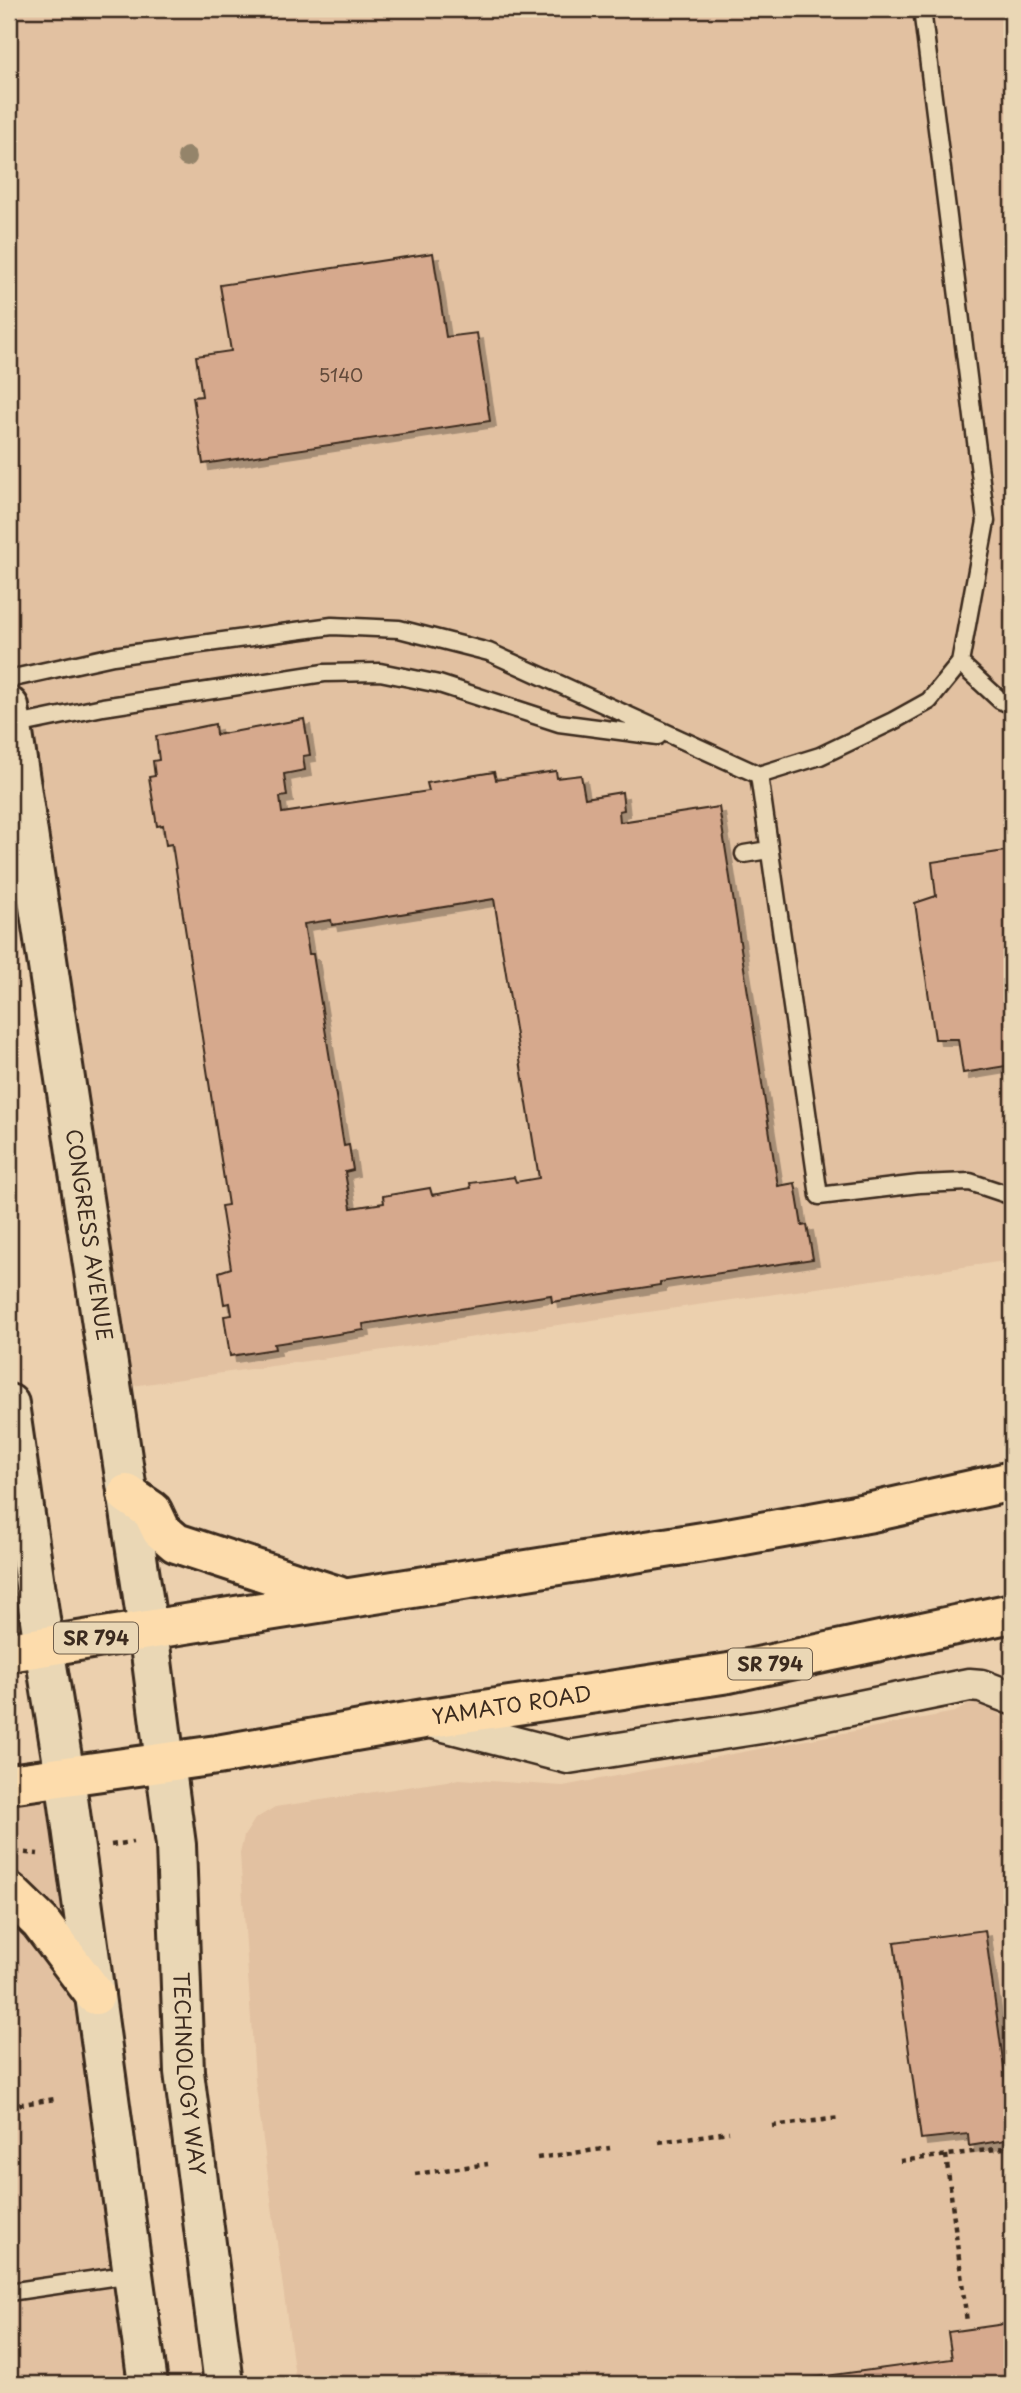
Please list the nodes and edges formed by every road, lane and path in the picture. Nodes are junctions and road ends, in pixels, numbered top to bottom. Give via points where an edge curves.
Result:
1 (922, 9) edge
2 (960, 663) junction
3 (9, 679) edge
4 (1012, 705) edge
5 (10, 717) edge
6 (674, 738) junction
7 (759, 775) junction
8 (768, 850) junction
9 (744, 854) dead end
10 (1012, 1196) edge
11 (9, 1404) edge
12 (1011, 1480) edge
13 (127, 1494) junction
14 (344, 1598) junction
15 (1012, 1613) edge
16 (148, 1630) junction
17 (26, 1650) edge
18 (1012, 1699) edge
19 (424, 1720) junction
20 (165, 1762) junction
21 (65, 1776) junction
22 (9, 1784) edge
23 (11, 1832) dead end
24 (133, 1842) dead end
25 (103, 1846) dead end
26 (9, 1852) edge
27 (49, 1855) dead end
28 (9, 1892) edge
29 (95, 1995) junction
30 (55, 2099) dead end
31 (9, 2106) edge
32 (840, 2118) dead end
33 (772, 2126) dead end
34 (729, 2132) dead end
35 (659, 2142) dead end
36 (1012, 2147) edge
37 (610, 2148) dead end
38 (946, 2155) junction
39 (537, 2158) dead end
40 (900, 2161) dead end
41 (488, 2165) dead end
42 (415, 2174) dead end
43 (132, 2274) junction
44 (9, 2292) edge
45 (967, 2322) dead end
46 (148, 2384) edge
47 (224, 2384) edge

1 - 2 lane via 986,521
2 - 4 lane via 1000,700
2 - 7 lane via 929,701 820,756
3 - 6 lane via 113,656 332,626 399,629 489,652
5 - 6 lane via 324,673 380,672 439,684 559,723
5 - 13 main road, CONGRESS AVENUE
6 - 7 lane
7 - 8 lane
8 - 9 lane
8 - 10 lane via 819,1196 970,1182
11 - 17 main road
12 - 14 main road, SR 794 via 872,1512 722,1539
13 - 14 main road via 152,1511 161,1530 176,1543
13 - 16 main road, CONGRESS AVENUE
14 - 16 main road, SR 794
15 - 19 main road, YAMATO ROAD / SR 794 via 729,1673
16 - 17 main road, SR 794
16 - 20 main road, CONGRESS AVENUE
17 - 21 main road
18 - 19 street via 969,1685 767,1726 568,1757
19 - 20 main road, YAMATO ROAD / SR 794
20 - 21 main road, YAMATO ROAD / SR 794
20 - 47 main road, TECHNOLOGY WAY via 176,1844 184,2072
21 - 22 main road, YAMATO ROAD / SR 794
21 - 29 main road
23 - 26 path
24 - 25 path
26 - 27 path
28 - 29 main road via 40,1922
29 - 43 main road
30 - 31 path
32 - 33 path
34 - 35 path
36 - 38 path
37 - 39 path
38 - 40 path
38 - 45 path
41 - 42 path
43 - 44 lane
43 - 46 main road

